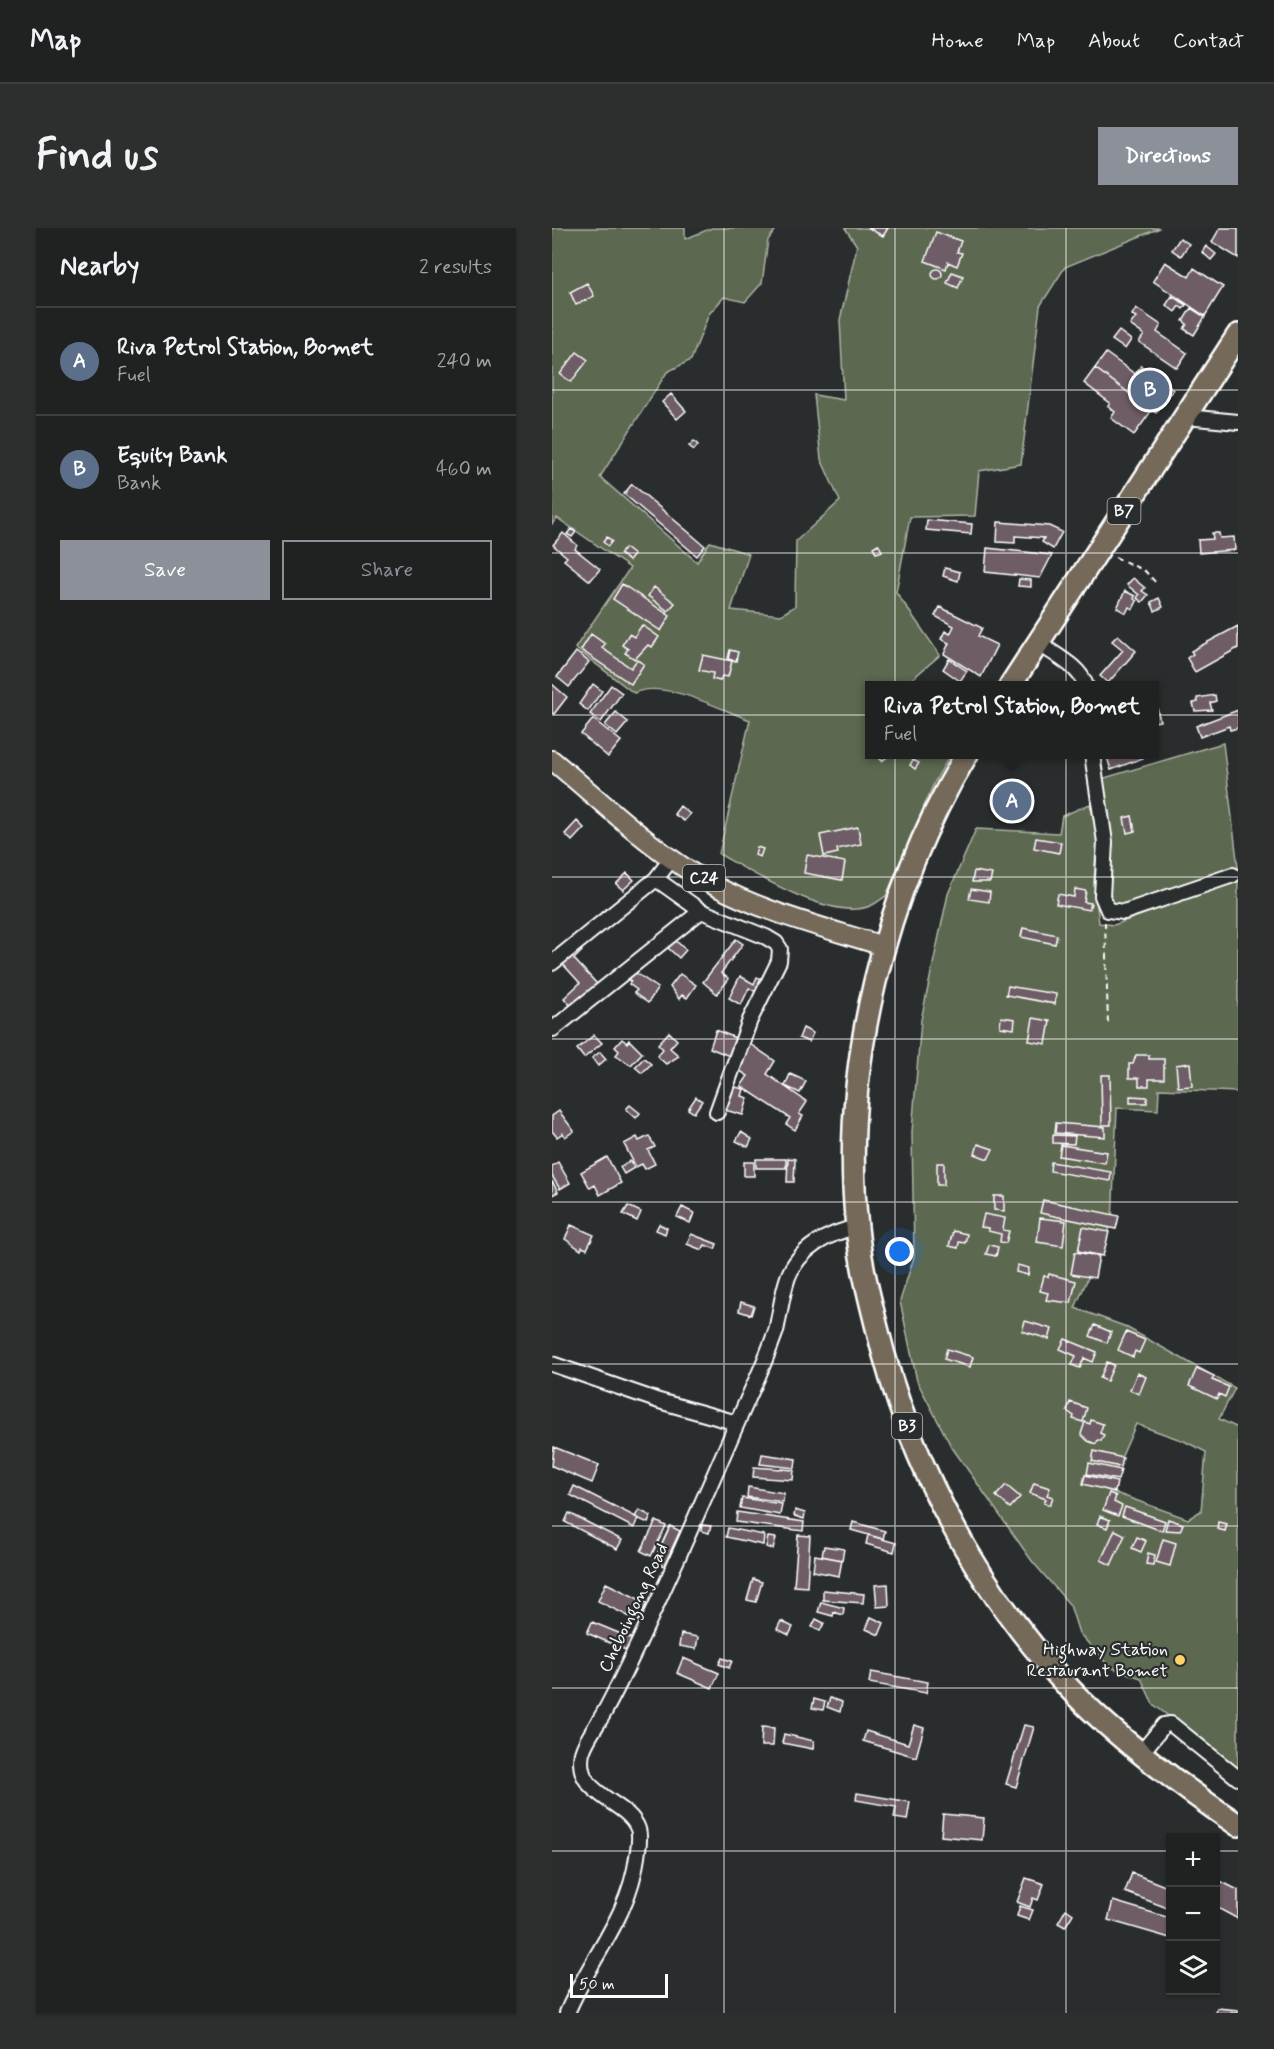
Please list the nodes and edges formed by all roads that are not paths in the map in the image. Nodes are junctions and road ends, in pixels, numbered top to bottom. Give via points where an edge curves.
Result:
1 (1238, 335) edge
2 (1186, 417) junction
3 (1238, 422) edge
4 (1037, 642) junction
5 (1013, 681) edge
6 (1084, 681) edge
7 (965, 759) edge
8 (1093, 759) edge
9 (552, 760) edge
10 (672, 858) junction
11 (1233, 875) dead end
12 (656, 879) junction
13 (701, 910) junction
14 (883, 946) junction
15 (552, 963) edge
16 (553, 1029) edge
17 (717, 1112) dead end
18 (857, 1227) junction
19 (552, 1364) edge
20 (737, 1423) junction
21 (1142, 1752) junction
22 (1238, 1778) edge
23 (1235, 1816) edge
24 (567, 2013) edge

1 - 2 highway, B7
2 - 3 street
2 - 4 highway, B7
4 - 5 highway, B7
4 - 6 street via 1073,668
7 - 14 highway, B3 via 935,814
8 - 11 street via 1105,842 1102,896 1108,910 1124,912
9 - 10 main road, C24
10 - 12 street
10 - 14 main road, C24 via 714,885 755,904
12 - 13 street
12 - 15 street
13 - 16 street
13 - 17 street via 766,937 780,950 779,961 750,1020
14 - 18 highway, B3 via 865,1037 855,1122
18 - 20 street, Cheboingong Road via 824,1238 797,1262 788,1276 768,1354
18 - 21 highway, B3 via 867,1290 896,1399 949,1522 971,1561 1044,1660 1092,1711
19 - 20 street via 658,1401
20 - 24 street, Cheboingong Road via 646,1628 582,1755 588,1782 602,1798 629,1816 639,1839 632,1889
21 - 22 street via 1164,1725 1171,1724
21 - 23 highway, B3

